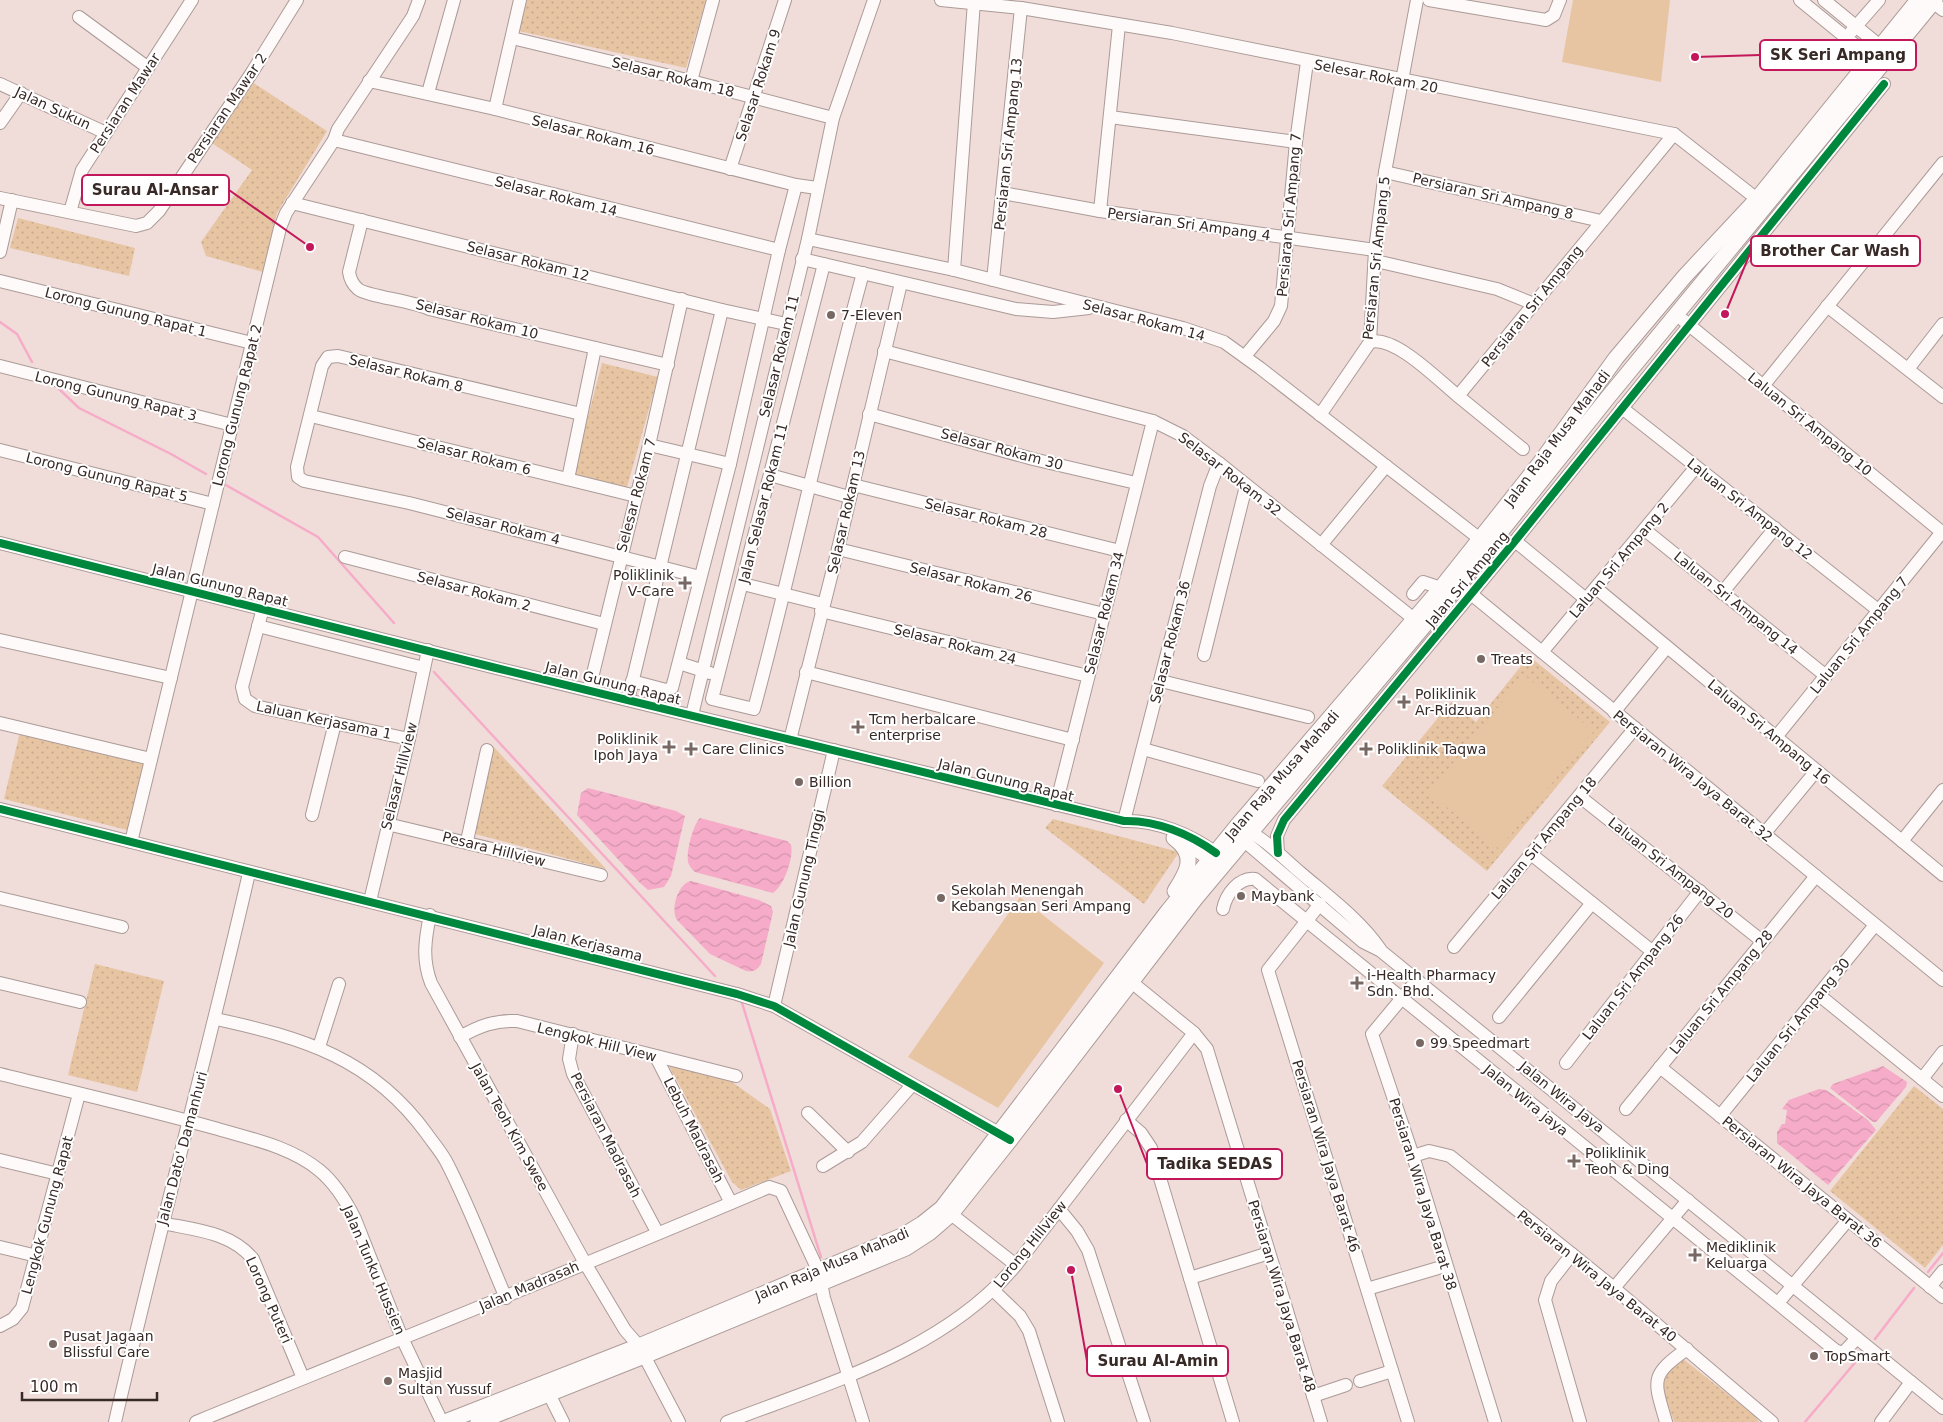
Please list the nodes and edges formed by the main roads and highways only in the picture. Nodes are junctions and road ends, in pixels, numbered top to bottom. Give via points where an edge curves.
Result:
1 (1918, 0) edge
2 (1937, 4) edge
3 (1879, 54) junction
4 (1756, 199) junction
5 (1679, 317) junction
6 (1596, 388) junction
7 (1486, 541) junction
8 (1244, 833) junction
9 (1174, 838) road end
10 (1214, 858) junction
11 (1215, 875) junction
12 (1168, 911) junction
13 (1126, 978) junction
14 (1005, 1137) junction
15 (819, 1276) junction
16 (637, 1353) junction
17 (443, 1422) edge
18 (478, 1422) edge

1 - 3 main road, Jalan Raja Musa Mahadi
2 - 3 main road, Jalan Raja Musa Mahadi
3 - 4 main road, Jalan Raja Musa Mahadi
3 - 5 main road, Jalan Raja Musa Mahadi
4 - 5 main road via 1684,289
4 - 6 main road, Jalan Raja Musa Mahadi via 1662,303 1616,358
5 - 6 main road via 1665,312
5 - 7 main road, Jalan Raja Musa Mahadi
6 - 7 main road, Jalan Raja Musa Mahadi
7 - 8 main road, Jalan Raja Musa Mahadi via 1459,584
7 - 8 main road, Jalan Raja Musa Mahadi via 1410,615
8 - 10 main road, Jalan Raja Musa Mahadi
8 - 11 main road, Jalan Raja Musa Mahadi
9 - 12 main road via 1186,850 1188,867 1168,903
10 - 11 main road
10 - 12 main road, Jalan Raja Musa Mahadi
11 - 13 main road, Jalan Raja Musa Mahadi
12 - 13 main road, Jalan Raja Musa Mahadi
13 - 14 main road, Jalan Raja Musa Mahadi
14 - 15 main road, Jalan Raja Musa Mahadi via 942,1208 922,1224
14 - 15 main road, Jalan Raja Musa Mahadi via 951,1214 929,1233 906,1248
15 - 16 main road, Jalan Raja Musa Mahadi
16 - 17 main road, Jalan Raja Musa Mahadi
16 - 18 main road, Jalan Raja Musa Mahadi via 549,1394

